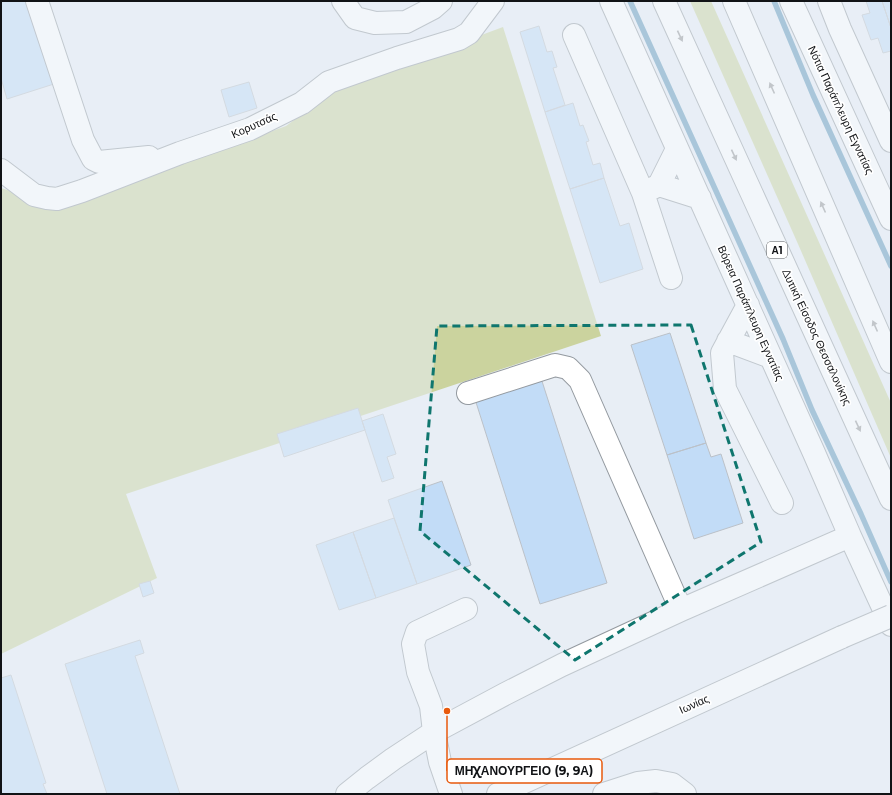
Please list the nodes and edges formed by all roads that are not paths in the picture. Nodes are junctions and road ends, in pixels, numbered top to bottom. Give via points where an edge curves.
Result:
1 (37, 1) edge
2 (343, 1) edge
3 (441, 1) edge
4 (493, 1) edge
5 (611, 1) edge
6 (664, 1) edge
7 (734, 1) edge
8 (791, 1) edge
9 (829, 1) edge
10 (840, 29) junction
11 (574, 35) dead end
12 (810, 42) junction
13 (891, 141) edge
14 (677, 149) junction
15 (180, 153) junction
16 (1, 170) edge
17 (651, 189) junction
18 (700, 198) junction
19 (891, 219) edge
20 (671, 278) dead end
21 (748, 305) junction
22 (728, 341) junction
23 (771, 357) junction
24 (891, 362) edge
25 (468, 393) dead end
26 (891, 499) edge
27 (782, 504) dead end
28 (850, 536) junction
29 (466, 609) dead end
30 (681, 610) junction
31 (891, 616) edge
32 (891, 625) edge
33 (434, 732) junction
34 (347, 794) edge
35 (451, 794) edge
36 (498, 794) edge
37 (604, 794) edge
38 (684, 794) edge

1 - 15 main road via 83,140 93,159 108,162
2 - 3 main road via 355,18 375,24 406,22
4 - 15 main road, Κορυτσάς via 469,33 459,40 396,58 329,82 302,103 250,129
5 - 14 main road, Βόρεια Παράπλευρη Εγνατίας
6 -> 26 main road, Δυτική Είσοδος Θεσσαλονίκης / Α1
24 -> 7 main road
8 - 12 main road, Νότια Παράπλευρη Εγνατίας
9 - 10 main road
10 - 12 main road
10 - 13 main road
11 - 17 main road
12 - 19 main road, Νότια Παράπλευρη Εγνατίας
14 - 17 main road
14 - 18 main road, Βόρεια Παράπλευρη Εγνατίας
15 - 16 main road, Κορυτσάς via 57,199 34,195
17 - 18 main road
17 - 20 main road
18 - 21 main road, Βόρεια Παράπλευρη Εγνατίας
21 - 22 main road
21 - 23 main road, Βόρεια Παράπλευρη Εγνατίας
22 - 23 main road
22 - 27 main road via 722,353 725,389
23 - 28 main road, Βόρεια Παράπλευρη Εγνατίας
25 - 30 main road via 555,365 568,368 580,380
28 - 30 main road
28 - 32 main road, Βόρεια Παράπλευρη Εγνατίας
29 - 33 main road via 417,632 413,644 418,672 430,706
30 - 33 main road via 562,665
31 - 36 main road, Ιωνίας, bridge
33 - 34 main road
33 - 35 main road via 440,762
37 - 38 main road via 638,783 656,781 672,784

